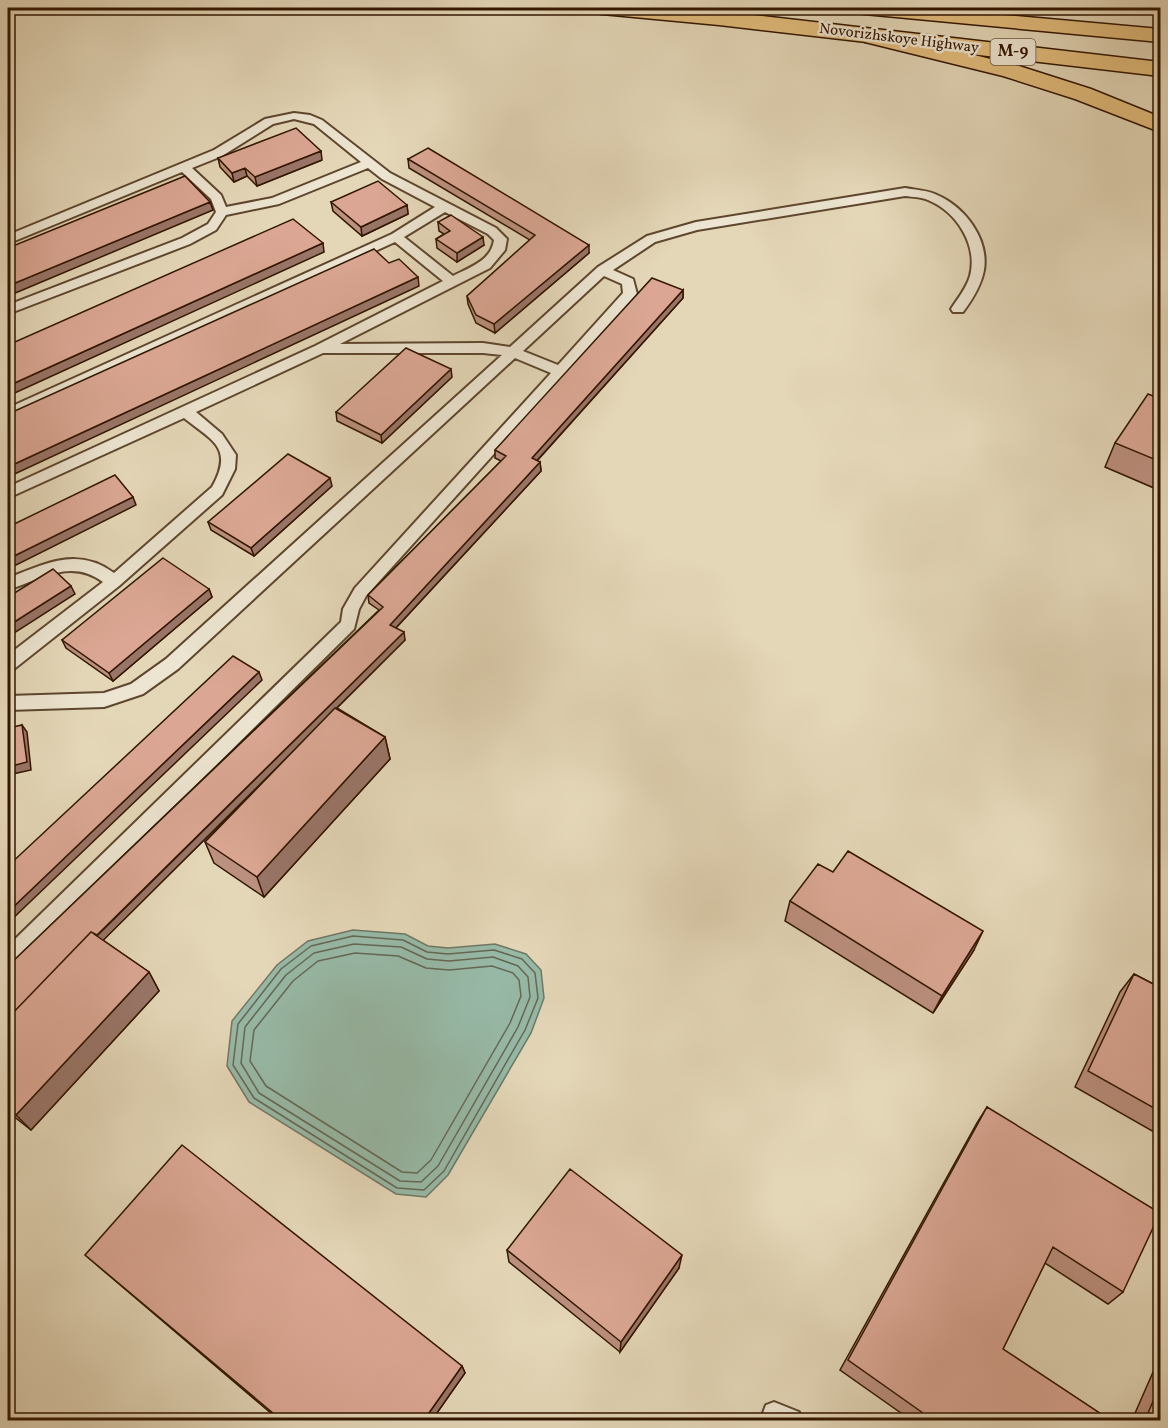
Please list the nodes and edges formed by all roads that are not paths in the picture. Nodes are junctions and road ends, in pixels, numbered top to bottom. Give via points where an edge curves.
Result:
1 (602, 8) edge
2 (864, 8) edge
3 (866, 35) junction
4 (1161, 36) edge
5 (1161, 69) edge
6 (1161, 125) edge
7 (370, 163) junction
8 (184, 167) junction
9 (445, 206) junction
10 (222, 212) junction
11 (396, 237) junction
12 (8, 239) edge
13 (603, 270) junction
14 (452, 282) junction
15 (958, 309) dead end
16 (8, 310) edge
17 (320, 349) junction
18 (513, 352) junction
19 (560, 371) junction
20 (185, 411) junction
21 (8, 413) edge
22 (8, 493) edge
23 (114, 582) junction
24 (8, 584) edge
25 (8, 664) edge
26 (8, 703) edge
27 (8, 958) edge

1 - 3 main road, Novorizhskoye Highway / М-9
2 - 4 main road, Novorizhskoye Highway / М-9
3 - 5 main road, Novorizhskoye Highway / М-9
3 - 6 main road via 1011,71
7 - 8 lane via 318,122 294,116 269,122 218,153
7 - 9 lane via 386,176
7 - 10 lane via 274,201
8 - 10 lane via 217,198
8 - 12 lane
9 - 11 lane
9 - 14 lane via 501,239 499,250 485,265
10 - 16 lane via 212,227 186,241
11 - 14 lane
11 - 21 lane
13 - 15 lane via 651,239 696,226 905,192 932,197 949,207 965,222 975,243 979,266 971,291
13 - 18 lane
13 - 19 lane via 628,282 630,294
14 - 17 lane
17 - 18 lane via 483,348
17 - 20 lane
18 - 19 lane
18 - 26 lane via 172,664 137,688 104,700
19 - 27 lane via 360,592 348,625
20 - 22 lane
20 - 23 lane via 219,438 229,454 228,471 217,490
23 - 24 lane via 94,567 58,565
23 - 25 lane

